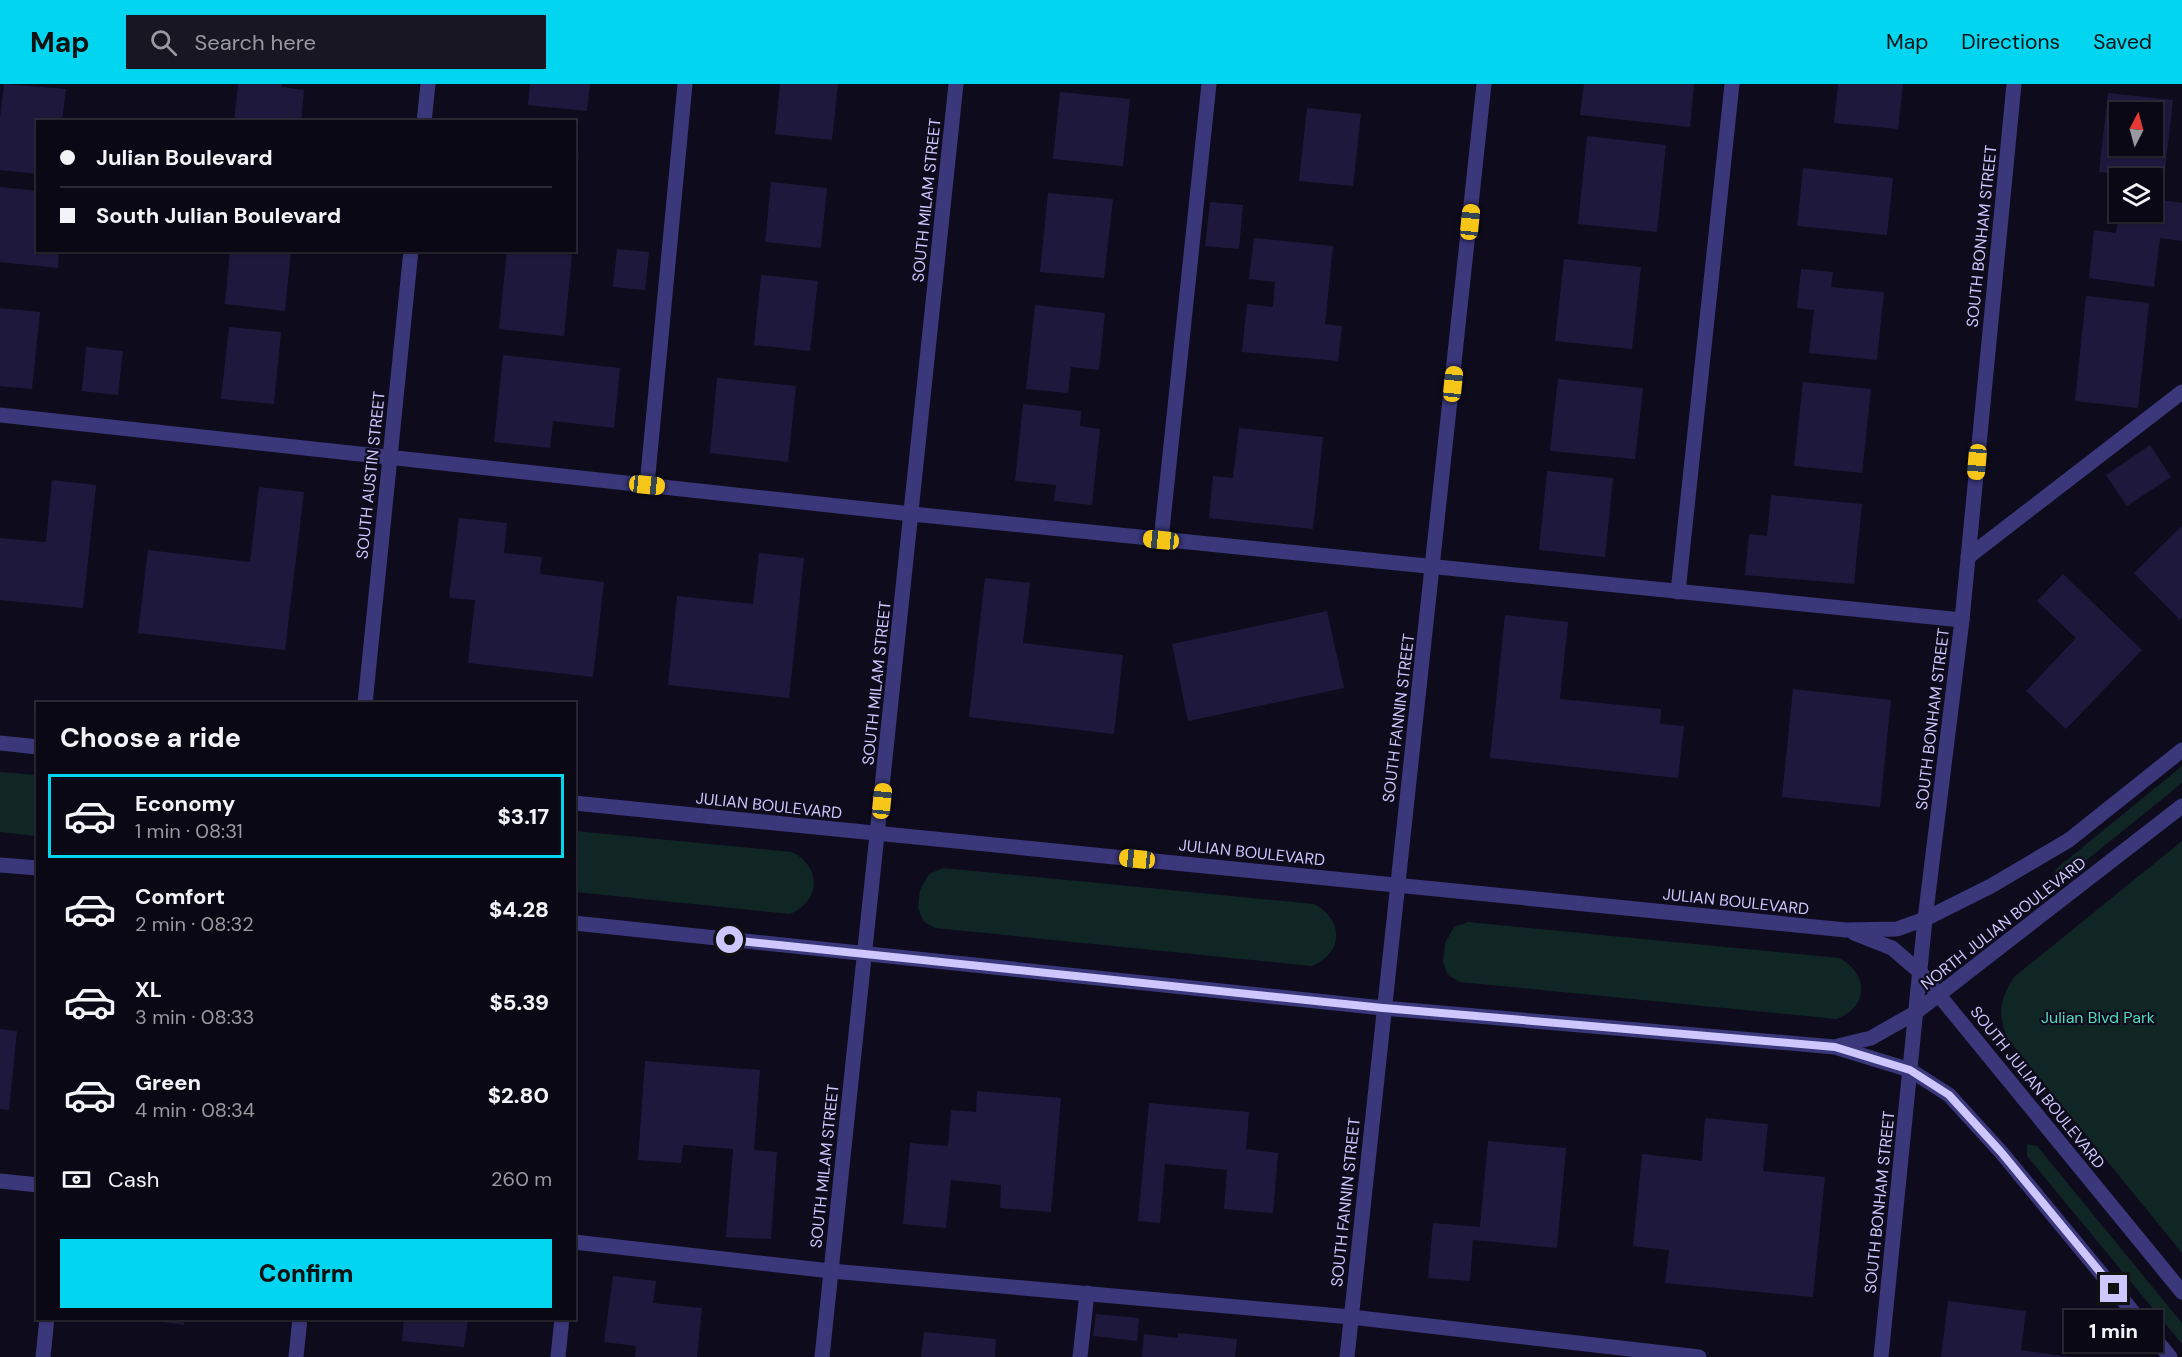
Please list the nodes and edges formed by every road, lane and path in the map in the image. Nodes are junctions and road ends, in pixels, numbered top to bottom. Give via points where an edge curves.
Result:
1 (428, 84) edge
2 (685, 84) edge
3 (956, 84) edge
4 (1209, 84) edge
5 (1484, 84) edge
6 (1732, 84) edge
7 (2014, 84) edge
8 (424, 120) edge
9 (411, 252) edge
10 (2182, 392) edge
11 (0, 415) edge
12 (390, 458) junction
13 (647, 485) junction
14 (912, 514) junction
15 (1161, 540) junction
16 (1968, 557) junction
17 (1434, 568) junction
18 (1678, 592) junction
19 (1962, 620) junction
20 (365, 702) edge
21 (0, 743) edge
22 (36, 747) edge
23 (2182, 750) edge
24 (576, 803) edge
25 (2182, 806) edge
26 (879, 834) junction
27 (0, 865) edge
28 (36, 868) edge
29 (1396, 884) junction
30 (1925, 920) junction
31 (576, 923) edge
32 (1846, 930) junction
33 (863, 954) junction
34 (1920, 972) junction
35 (1939, 995) junction
36 (1383, 1008) junction
37 (1915, 1013) junction
38 (1835, 1047) junction
39 (1910, 1070) junction
40 (0, 1181) edge
41 (36, 1185) edge
42 (576, 1242) edge
43 (831, 1271) junction
44 (2182, 1292) edge
45 (1087, 1293) junction
46 (1351, 1317) junction
47 (47, 1320) edge
48 (300, 1320) edge
49 (562, 1320) edge
50 (1607, 1353) edge
51 (43, 1357) edge
52 (296, 1357) edge
53 (558, 1357) edge
54 (822, 1357) edge
55 (1080, 1357) edge
56 (1347, 1357) edge
57 (1699, 1357) edge
58 (1881, 1357) edge
59 (2170, 1357) edge

1 - 8 street
2 - 13 street
3 - 14 street, SOUTH MILAM STREET
4 - 15 street
5 - 17 street, SOUTH FANNIN STREET
6 - 18 street
7 - 16 street, SOUTH BONHAM STREET
9 - 12 street, SOUTH AUSTIN STREET
10 - 16 street
11 - 12 street
12 - 13 street
12 - 20 street, SOUTH AUSTIN STREET
13 - 14 street
14 - 15 street
14 - 26 street, SOUTH MILAM STREET
15 - 17 street
16 - 19 street, SOUTH BONHAM STREET
17 - 18 street
17 - 29 street, SOUTH FANNIN STREET
18 - 19 street
19 - 30 street, SOUTH BONHAM STREET
21 - 22 street
23 - 30 street, NORTH JULIAN BOULEVARD via 2061,845
24 - 26 street, JULIAN BOULEVARD
25 - 35 street, NORTH JULIAN BOULEVARD
26 - 29 street, JULIAN BOULEVARD
26 - 33 street, SOUTH MILAM STREET
27 - 28 street
29 - 32 street, JULIAN BOULEVARD
29 - 36 street, SOUTH FANNIN STREET
30 - 32 street, JULIAN BOULEVARD via 1897,929
30 - 34 street, SOUTH BONHAM STREET
31 - 33 street
32 - 34 street, SOUTH JULIAN BOULEVARD via 1892,948
33 - 36 street
33 - 43 street, SOUTH MILAM STREET
34 - 35 street, SOUTH JULIAN BOULEVARD
34 - 37 street, SOUTH BONHAM STREET
35 - 37 street, NORTH JULIAN BOULEVARD
35 - 44 street, SOUTH JULIAN BOULEVARD
36 - 38 street
36 - 46 street, SOUTH FANNIN STREET
37 - 38 street, NORTH JULIAN BOULEVARD via 1870,1038
37 - 39 street, SOUTH BONHAM STREET
38 - 39 street
39 - 58 street, SOUTH BONHAM STREET
39 - 59 street via 1949,1095 2001,1152
40 - 41 street
42 - 43 street
43 - 45 street
43 - 54 street, SOUTH MILAM STREET
45 - 46 street
45 - 55 street
46 - 50 street
46 - 56 street, SOUTH FANNIN STREET
47 - 51 street
48 - 52 street
49 - 53 street
50 - 57 street

